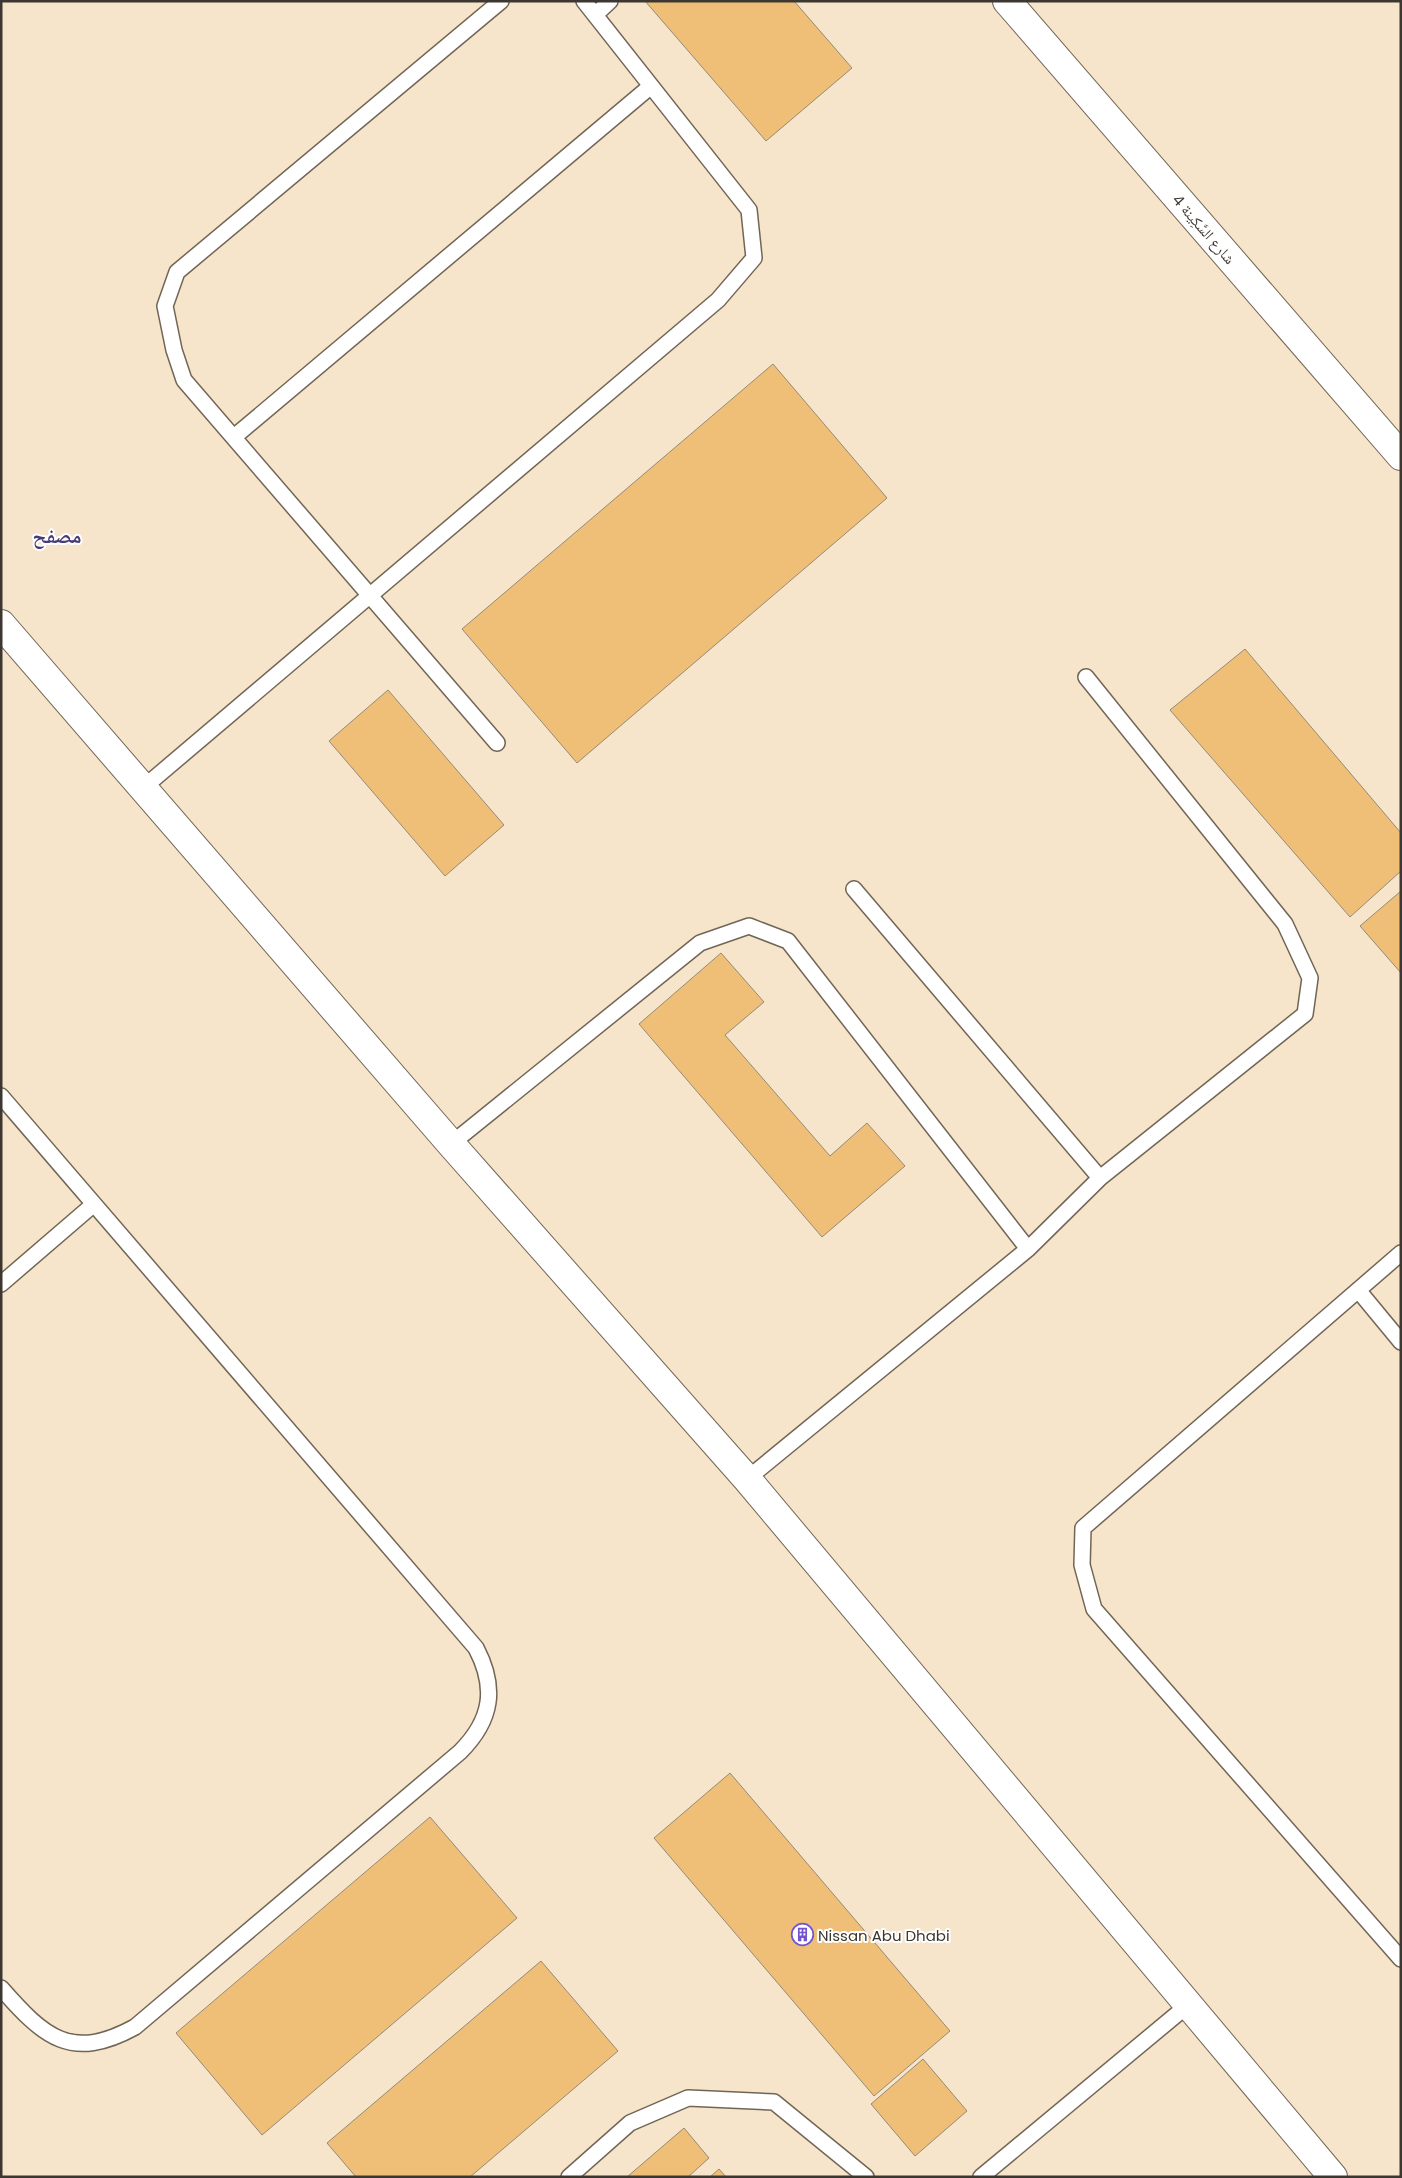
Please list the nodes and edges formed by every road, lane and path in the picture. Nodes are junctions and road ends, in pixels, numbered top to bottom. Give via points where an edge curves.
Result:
1 (501, 1) edge
2 (584, 1) edge
3 (610, 1) edge
4 (1006, 1) edge
5 (595, 15) junction
6 (651, 86) junction
7 (234, 437) junction
8 (1401, 456) edge
9 (370, 596) junction
10 (1, 624) edge
11 (1086, 676) dead end
12 (497, 743) dead end
13 (143, 788) junction
14 (854, 888) dead end
15 (1, 1096) edge
16 (451, 1144) junction
17 (1100, 1178) junction
18 (94, 1204) junction
19 (1028, 1249) junction
20 (1401, 1253) edge
21 (1, 1284) edge
22 (1358, 1290) junction
23 (1401, 1342) edge
24 (747, 1479) junction
25 (1401, 1959) edge
26 (1, 1988) edge
27 (1188, 2005) junction
28 (570, 2177) edge
29 (866, 2177) edge
30 (982, 2177) edge
31 (1333, 2177) edge

1 - 7 lane via 177,272 165,306 184,380
2 - 5 lane
3 - 5 lane
4 - 8 street, شارع السَّكِينة 4
5 - 6 lane
6 - 7 lane
6 - 9 lane via 749,210 754,258 718,300
7 - 9 lane
9 - 12 lane
9 - 13 lane
10 - 13 street
11 - 17 lane via 1285,924 1310,978 1306,1014
13 - 16 street
14 - 17 lane
15 - 18 lane
16 - 19 lane via 700,943 749,926 788,942
16 - 24 street
17 - 19 lane
18 - 21 lane
18 - 26 lane via 476,1648 485,1665 488,1703 474,1739 460,1752 135,2027 115,2038 93,2043 70,2042 49,2034 30,2021
19 - 24 lane
20 - 22 lane
22 - 23 lane
22 - 25 lane via 1083,1528 1082,1565 1094,1609
24 - 27 street
27 - 30 lane
27 - 31 street
28 - 29 lane via 630,2122 688,2098 774,2102

